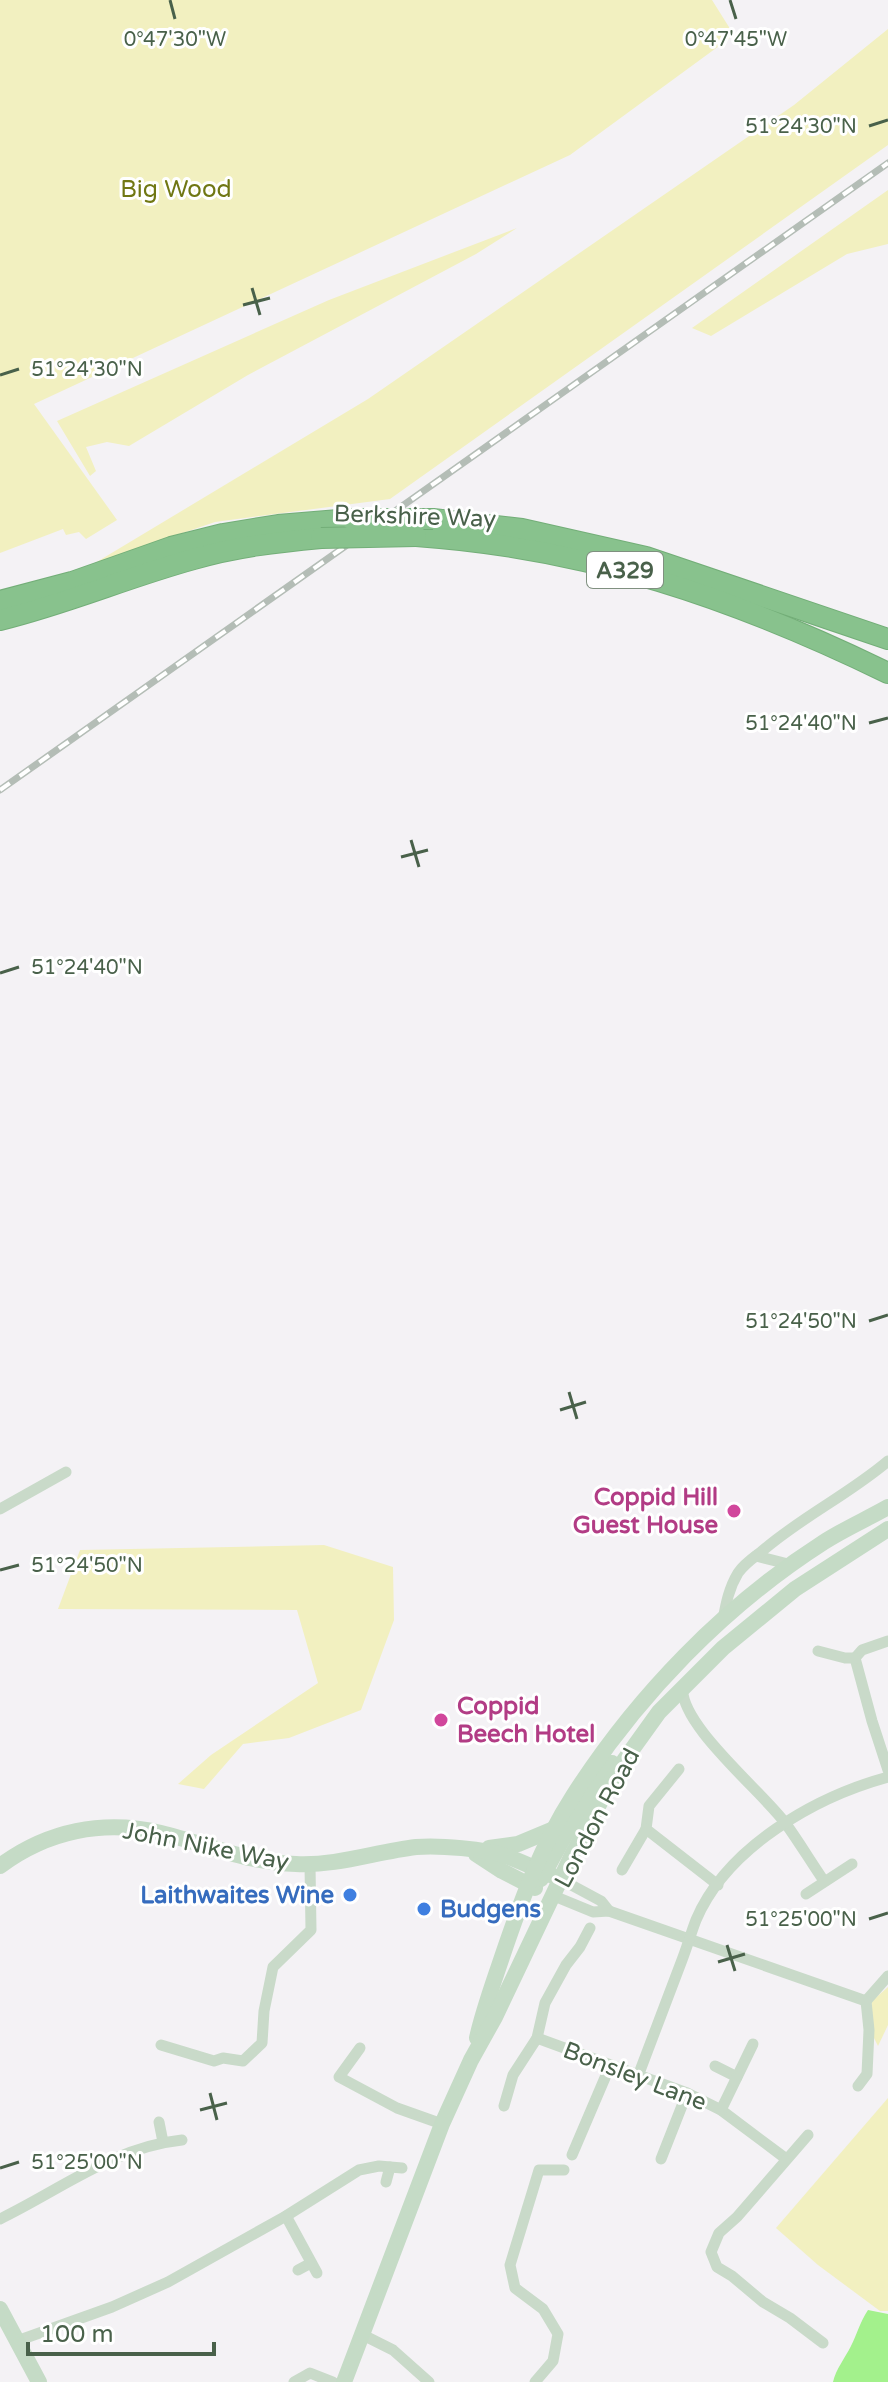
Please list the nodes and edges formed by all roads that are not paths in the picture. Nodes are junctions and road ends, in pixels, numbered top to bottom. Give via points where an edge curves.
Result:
1 (0, 601) edge
2 (61, 603) junction
3 (780, 603) junction
4 (0, 620) edge
5 (0, 635) edge
6 (888, 639) edge
7 (825, 642) junction
8 (888, 653) edge
9 (888, 673) edge
10 (888, 683) edge
11 (888, 1461) edge
12 (66, 1472) dead end
13 (888, 1507) edge
14 (0, 1509) edge
15 (888, 1529) edge
16 (769, 1545) junction
17 (756, 1556) junction
18 (774, 1561) junction
19 (792, 1565) junction
20 (723, 1621) junction
21 (888, 1641) edge
22 (818, 1651) dead end
23 (855, 1658) junction
24 (683, 1686) junction
25 (642, 1735) junction
26 (679, 1769) dead end
27 (888, 1770) edge
28 (888, 1777) edge
29 (785, 1822) junction
30 (554, 1829) junction
31 (646, 1829) junction
32 (467, 1850) junction
33 (852, 1864) dead end
34 (310, 1865) junction
35 (0, 1866) edge
36 (539, 1870) junction
37 (622, 1870) dead end
38 (562, 1880) junction
39 (824, 1881) junction
40 (718, 1885) junction
41 (532, 1887) junction
42 (806, 1894) dead end
43 (554, 1896) junction
44 (609, 1911) junction
45 (590, 1928) dead end
46 (690, 1939) junction
47 (888, 1976) edge
48 (866, 2001) junction
49 (537, 2038) junction
50 (753, 2044) dead end
51 (161, 2045) dead end
52 (360, 2048) dead end
53 (471, 2060) junction
54 (610, 2066) junction
55 (715, 2066) dead end
56 (638, 2076) junction
57 (737, 2077) junction
58 (858, 2086) dead end
59 (687, 2093) junction
60 (504, 2106) dead end
61 (721, 2110) junction
62 (159, 2122) dead end
63 (442, 2124) junction
64 (808, 2135) dead end
65 (182, 2140) dead end
66 (163, 2142) junction
67 (572, 2155) dead end
68 (785, 2158) junction
69 (661, 2159) dead end
70 (564, 2170) dead end
71 (386, 2182) dead end
72 (286, 2216) junction
73 (0, 2219) edge
74 (298, 2270) dead end
75 (2, 2317) edge
76 (363, 2335) junction
77 (17, 2341) junction
78 (823, 2343) dead end
79 (39, 2382) edge
80 (294, 2382) edge
81 (333, 2382) edge
82 (344, 2382) edge
83 (429, 2382) edge
84 (535, 2382) edge

1 - 3 highway, Berkshire Way / A329, bridge via 223,534 351,519 433,519 522,529 603,546
2 - 4 highway, Berkshire Way / A329
2 - 5 highway, A329
2 - 7 highway, Berkshire Way / A329, bridge via 197,558 268,544 416,536 536,550 619,568 722,600
3 - 6 highway, A329
3 - 8 highway
7 - 9 highway
7 - 10 highway, A329
11 - 16 street
12 - 14 street
13 - 19 main road, London Road
15 - 24 main road, London Road via 795,1589
16 - 17 street
16 - 18 street
17 - 18 street
17 - 20 street via 738,1572
18 - 19 street
19 - 20 main road, London Road
20 - 30 main road, London Road via 614,1735
21 - 23 street
22 - 23 street
23 - 27 street
24 - 25 main road, London Road
24 - 29 street via 696,1724
25 - 36 main road via 626,1744
25 - 38 main road, London Road via 599,1803
26 - 31 street via 649,1806
28 - 29 street via 841,1793
29 - 39 street
29 - 40 street via 754,1845
30 - 32 main road, John Nike Way via 507,1847
30 - 36 main road, London Road
31 - 37 street
31 - 40 street
32 - 34 main road, John Nike Way via 418,1847
32 - 36 main road, John Nike Way via 502,1855
32 - 41 main road, John Nike Way
33 - 39 street
34 - 35 main road, John Nike Way via 240,1857 128,1827 98,1827 53,1837
34 - 51 street via 311,1930 273,1967 262,2043 243,2061 214,2061
36 - 38 main road, John Nike Way
36 - 41 main road, London Road
38 - 43 main road, London Road
38 - 44 street
39 - 42 street
40 - 46 street
41 - 43 main road, John Nike Way
41 - 53 main road, London Road via 483,2011
43 - 44 street via 593,1912
43 - 53 main road, London Road
44 - 46 street
45 - 49 street via 545,2003
46 - 48 street
46 - 56 street
47 - 48 street
48 - 58 street via 869,2054 867,2074
49 - 54 street, Bonsley Lane
49 - 60 street via 513,2075
50 - 57 street
52 - 63 street via 339,2077 397,2108
53 - 63 main road, London Road
54 - 56 street, Bonsley Lane
54 - 67 street
55 - 57 street
56 - 59 street, Bonsley Lane
57 - 61 street
59 - 61 street, Bonsley Lane
59 - 69 street
61 - 68 street, Bonsley Lane
62 - 66 street
63 - 76 main road, London Road
64 - 68 street
65 - 66 street
66 - 73 street via 110,2160
68 - 78 street via 719,2233 711,2257 717,2267
70 - 84 street via 539,2170 510,2265 515,2288 543,2309 558,2334 553,2361
71 - 72 street via 396,2167 359,2170
72 - 74 street via 314,2268
72 - 77 street via 168,2282
75 - 77 main road
76 - 82 main road, London Road
76 - 83 street via 393,2350
77 - 79 main road
80 - 81 street via 310,2373

